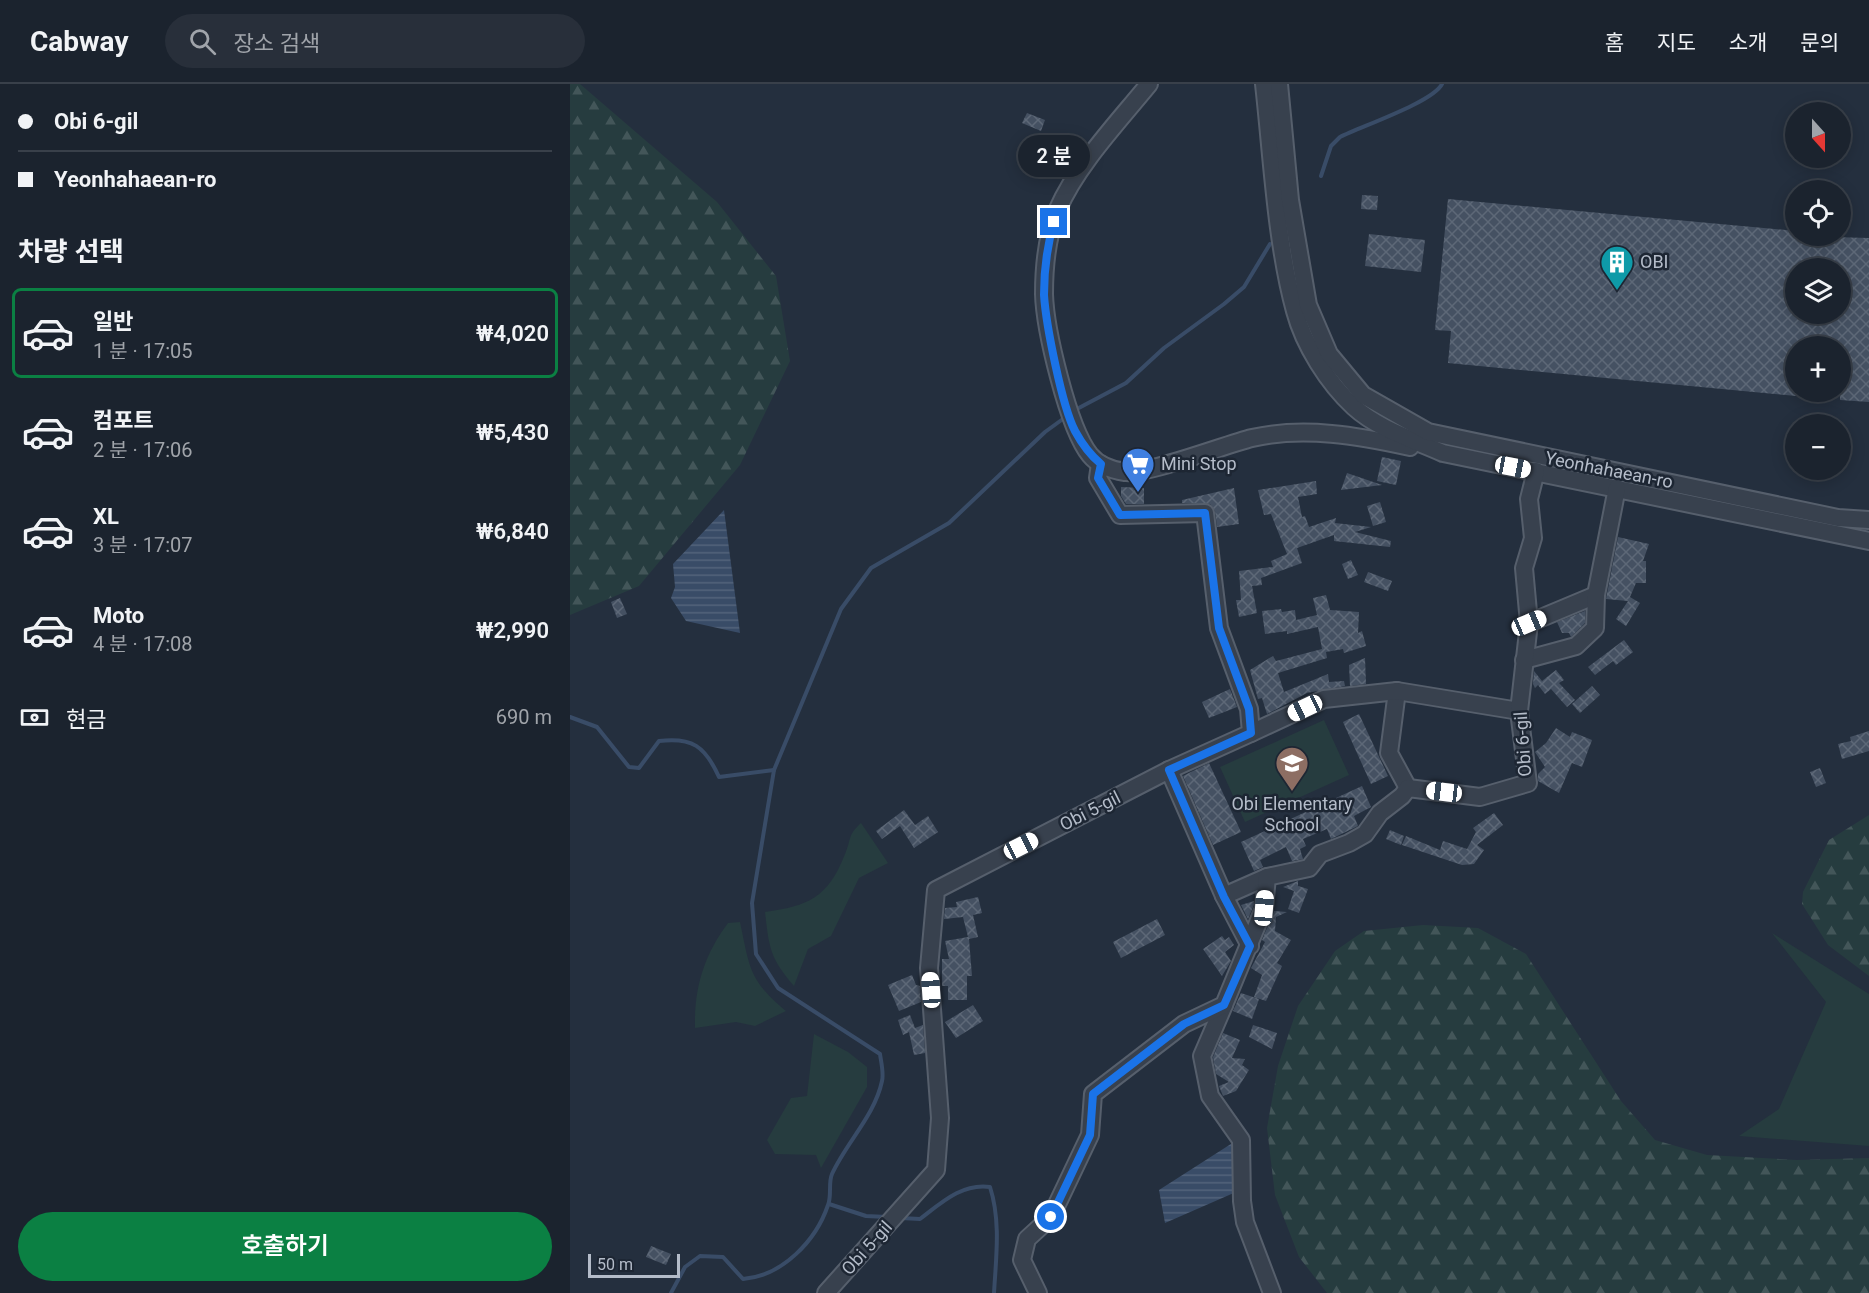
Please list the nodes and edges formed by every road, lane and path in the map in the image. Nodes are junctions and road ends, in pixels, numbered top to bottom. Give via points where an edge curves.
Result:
1 (1149, 84) edge
2 (1264, 84) edge
3 (1279, 84) edge
4 (1443, 453) junction
5 (1101, 464) junction
6 (1536, 471) junction
7 (1617, 488) junction
8 (1869, 520) edge
9 (1869, 541) edge
10 (1596, 595) junction
11 (1529, 623) junction
12 (1524, 660) junction
13 (1396, 691) junction
14 (1520, 711) junction
15 (1251, 733) junction
16 (1169, 770) junction
17 (1408, 788) junction
18 (1267, 877) junction
19 (1224, 897) junction
20 (1250, 946) junction
21 (1224, 1005) junction
22 (826, 1293) edge
23 (1038, 1293) edge
24 (1272, 1293) edge

1 - 5 street via 1077,177 1058,209 1045,262 1044,297 1066,403 1090,455
2 - 4 street, Yeonhahaean-ro via 1284,255 1295,312 1318,363 1355,407 1388,429
3 - 8 street, Yeonhahaean-ro via 1290,200 1308,305 1329,354 1363,395 1428,432 1838,518
4 - 5 street, Yeonhahaean-ro via 1358,436 1282,434 1253,438 1129,473
4 - 6 street, Yeonhahaean-ro
5 - 15 street via 1098,478 1120,515 1205,513 1219,628 1249,709
6 - 7 street, Yeonhahaean-ro
6 - 11 street, Obi 6-gil via 1529,500 1533,538 1524,568
7 - 9 street, Yeonhahaean-ro
7 - 10 street
10 - 11 street
10 - 12 street via 1595,628 1576,646
11 - 12 street, Obi 6-gil
12 - 14 street, Obi 6-gil
13 - 14 street, Obi 5-gil
13 - 15 street, Obi 5-gil via 1324,699
13 - 17 street via 1389,753
14 - 17 street, Obi 6-gil via 1528,783 1480,797
15 - 16 street, Obi 5-gil
16 - 19 street
16 - 22 street, Obi 5-gil via 936,890 929,968 940,1118 936,1170
17 - 18 street via 1380,813 1365,834 1320,854 1309,868
18 - 19 street
18 - 20 street via 1264,908
19 - 20 street
20 - 21 street
21 - 23 street via 1184,1024 1093,1094 1090,1135 1051,1217 1027,1239 1022,1260
21 - 24 street via 1202,1056 1210,1096 1241,1140 1245,1222

